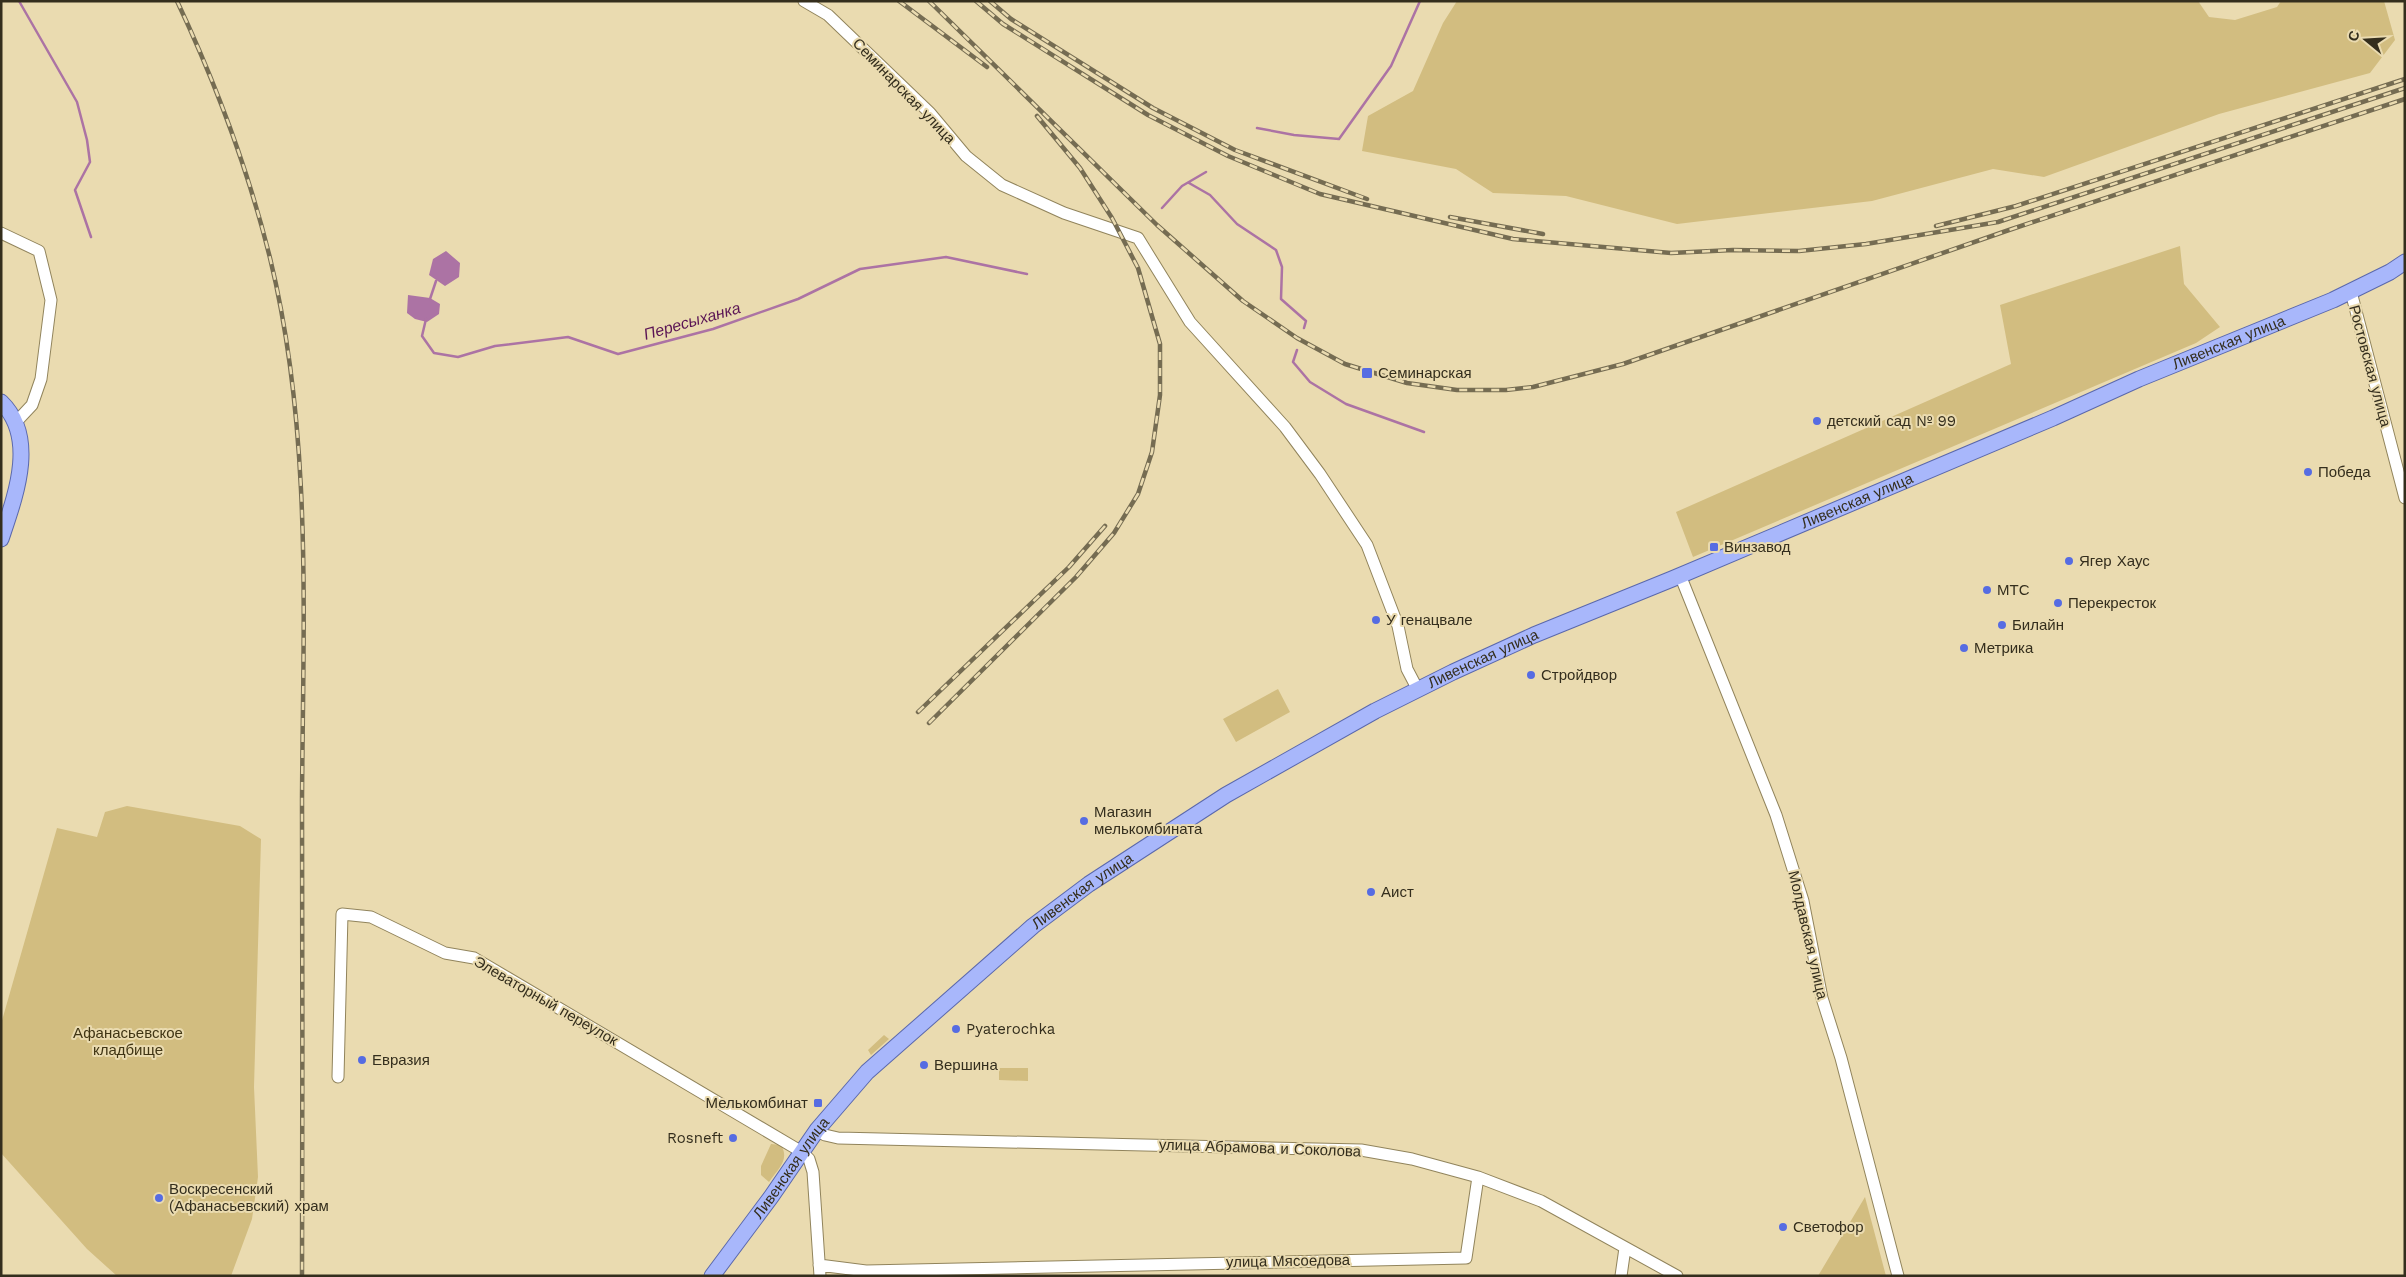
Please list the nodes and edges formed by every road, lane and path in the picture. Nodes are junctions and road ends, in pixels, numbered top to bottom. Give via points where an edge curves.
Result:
1 (804, 1) edge
2 (1, 233) edge
3 (2405, 262) edge
4 (2351, 292) junction
5 (1, 402) edge
6 (16, 422) junction
7 (2405, 498) edge
8 (1, 539) edge
9 (1680, 575) junction
10 (1418, 690) junction
11 (338, 1077) dead end
12 (817, 1130) junction
13 (802, 1152) junction
14 (1478, 1177) junction
15 (1624, 1248) junction
16 (820, 1270) edge
17 (712, 1276) edge
18 (1621, 1276) edge
19 (1677, 1276) edge
20 (1898, 1276) edge

1 - 10 street, Семинарская улица via 828,15 928,111 966,156 1002,185 1064,213 1138,238 1190,322 1285,427 1367,545 1398,626 1407,669
2 - 6 street via 40,250 51,300 41,379 32,406
3 - 4 main road, Ливенская улица
4 - 7 street, Ростовская улица
4 - 9 main road, Ливенская улица
5 - 6 main road
6 - 8 main road via 22,450 20,467
9 - 10 main road, Ливенская улица via 1534,635
9 - 20 street, Молдавская улица via 1787,849 1803,901 1822,998 1841,1058
10 - 12 main road, Ливенская улица via 1226,794 1089,884 1033,926 874,1065
11 - 13 street, Элеваторный переулок via 342,914 371,917 445,953 474,958
12 - 13 main road, Ливенская улица
12 - 14 street, улица Абрамова и Соколова via 838,1138 1362,1150 1412,1159
13 - 16 street via 813,1172
13 - 17 main road, Ливенская улица
14 - 15 street, улица Абрамова и Соколова via 1541,1201
14 - 16 street, улица Мясоедова via 1466,1258
15 - 18 street
15 - 19 street, улица Абрамова и Соколова

